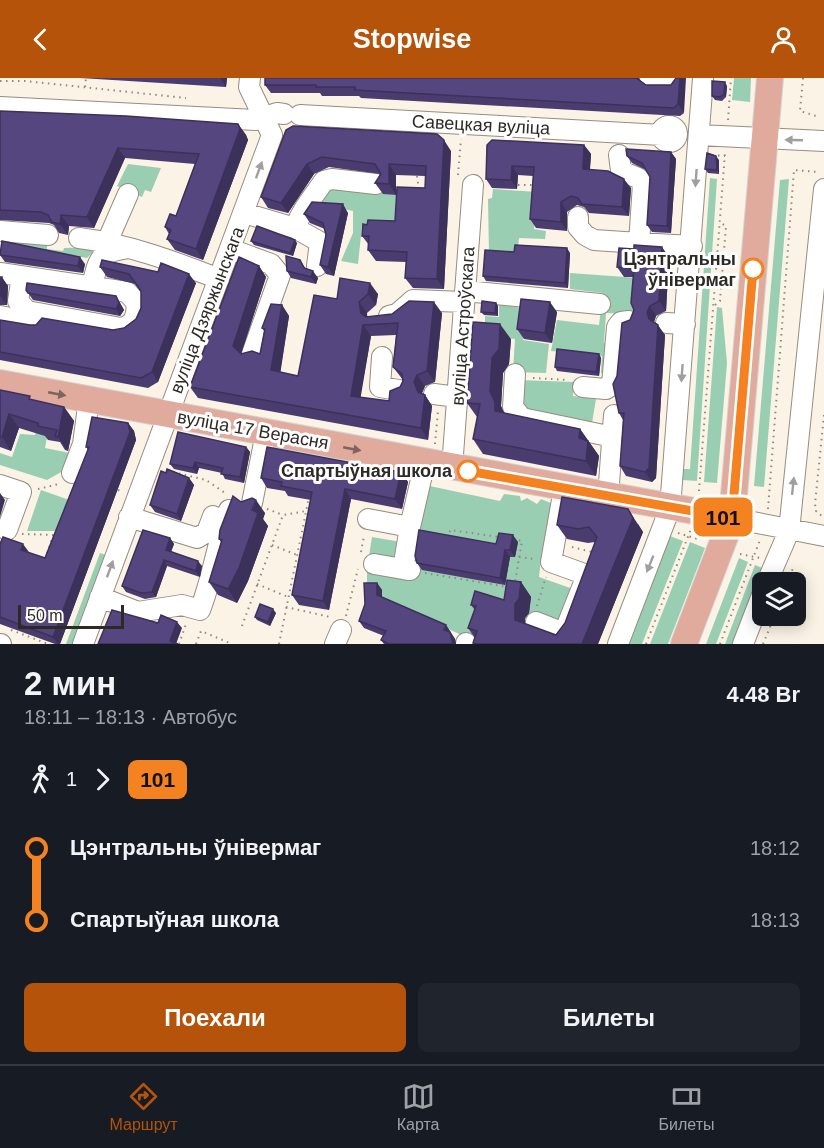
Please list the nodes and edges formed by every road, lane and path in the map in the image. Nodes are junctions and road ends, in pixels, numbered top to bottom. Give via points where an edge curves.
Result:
1 (86, 78) edge
2 (250, 78) edge
3 (650, 78) edge
4 (731, 78) edge
5 (770, 78) edge
6 (802, 78) edge
7 (0, 81) edge
8 (691, 83) edge
9 (85, 87) junction
10 (195, 99) dead end
11 (0, 107) edge
12 (816, 117) dead end
13 (264, 118) junction
14 (727, 127) dead end
15 (681, 135) junction
16 (764, 138) junction
17 (824, 141) edge
18 (725, 147) dead end
19 (619, 155) dead end
20 (706, 155) edge
21 (725, 156) junction
22 (417, 176) edge
23 (821, 180) edge
24 (376, 184) edge
25 (473, 185) dead end
26 (518, 185) dead end
27 (541, 185) edge
28 (128, 194) dead end
29 (423, 194) edge
30 (244, 213) junction
31 (578, 217) dead end
32 (719, 222) junction
33 (295, 228) junction
34 (0, 231) edge
35 (48, 236) dead end
36 (79, 238) dead end
37 (107, 242) junction
38 (639, 243) junction
39 (692, 246) junction
40 (230, 249) junction
41 (136, 250) junction
42 (0, 260) edge
43 (317, 266) dead end
44 (0, 267) edge
45 (0, 273) edge
46 (50, 275) junction
47 (22, 277) junction
48 (219, 279) junction
49 (93, 281) junction
50 (465, 296) junction
51 (600, 304) dead end
52 (713, 306) junction
53 (0, 316) edge
54 (378, 317) edge
55 (628, 321) edge
56 (41, 324) junction
57 (252, 354) edge
58 (382, 357) dead end
59 (515, 376) joint
60 (0, 383) edge
61 (579, 383) joint
62 (399, 390) edge
63 (434, 394) dead end
64 (457, 397) junction
65 (89, 399) junction
66 (167, 414) junction
67 (824, 415) edge
68 (614, 416) dead end
69 (823, 430) edge
70 (266, 433) junction
71 (613, 437) junction
72 (425, 462) junction
73 (452, 468) junction
74 (165, 470) edge
75 (72, 473) joint
76 (0, 484) edge
77 (564, 489) junction
78 (310, 490) edge
79 (21, 492) junction
80 (608, 497) junction
81 (672, 498) junction
82 (698, 501) junction
83 (252, 503) junction
84 (231, 506) edge
85 (306, 511) junction
86 (283, 515) junction
87 (213, 516) dead end
88 (129, 517) junction
89 (732, 518) junction
90 (824, 518) edge
91 (368, 519) joint
92 (410, 527) junction
93 (765, 527) junction
94 (7, 530) joint
95 (789, 531) junction
96 (54, 535) junction
97 (60, 536) edge
98 (689, 536) junction
99 (824, 536) edge
100 (502, 538) edge
101 (512, 539) edge
102 (448, 542) edge
103 (708, 542) dead end
104 (272, 545) junction
105 (552, 553) junction
106 (595, 553) joint
107 (740, 554) dead end
108 (297, 555) junction
109 (798, 556) dead end
110 (753, 558) junction
111 (365, 560) junction
112 (42, 566) edge
113 (406, 569) junction
114 (771, 572) edge
115 (792, 572) edge
116 (587, 575) junction
117 (257, 585) junction
118 (100, 597) junction
119 (288, 597) junction
120 (286, 608) junction
121 (536, 619) joint
122 (752, 621) edge
123 (186, 624) dead end
124 (242, 626) dead end
125 (771, 626) edge
126 (340, 631) edge
127 (4, 639) edge
128 (562, 639) edge
129 (48, 644) edge
130 (83, 644) edge
131 (179, 644) edge
132 (196, 644) edge
133 (232, 644) edge
134 (279, 644) edge
135 (618, 644) edge
136 (646, 644) edge
137 (684, 644) edge
138 (720, 644) edge
139 (743, 644) edge
140 (764, 644) edge

1 - 9 path
2 - 13 street, вуліца Дзяржынскага via 249,87
3 - 8 street via 653,82
4 - 14 path
5 - 16 main road
6 - 12 path via 800,111
7 - 9 path
8 - 15 street
9 - 10 path
11 - 13 street, Савецкая вуліца
13 - 15 street, Савецкая вуліца via 277,113
30 -> 13 street, вуліца Дзяржынскага via 272,135
15 - 16 street, Савецкая вуліца
15 -> 39 street
17 -> 16 street, Савецкая вуліца
16 - 89 main road
18 - 21 path
19 - 38 street via 621,171 643,184
20 - 21 path
21 - 32 path
22 - 29 path via 417,186
23 - 93 path via 794,170
95 -> 23 street
24 - 33 street via 324,181 315,197 303,207
25 - 50 street, вуліца Астроўскага
26 - 27 path
28 - 37 street
30 - 33 street
30 - 40 street, вуліца Дзяржынскага
31 - 38 street via 578,227 589,238
32 - 52 path
32 - 52 path via 726,226 720,301
33 - 43 street via 320,242
34 - 35 street
36 - 37 street
37 - 41 street
38 - 39 street
39 -> 81 street via 676,324
40 - 48 street, вуліца Дзяржынскага
40 - 57 street via 274,266 280,275
41 - 48 street
41 - 49 street via 105,253
42 - 46 street
44 - 47 street
45 - 47 street
46 - 56 street
46 - 56 street via 115,285 125,297 125,315 118,329 105,335
47 - 49 street
47 - 49 street via 18,301 27,311 121,328 130,325 137,309 133,296
48 - 66 street, вуліца Дзяржынскага
50 - 51 street
50 - 54 street via 413,300 397,314
50 - 64 street, вуліца Астроўскага
52 - 82 path
53 - 56 street
55 - 61 street via 617,327 612,385 606,389
58 - 62 street via 380,387
59 - 61 path
59 - 71 street via 513,407 522,418
60 -> 65 main road, вуліца 17 Верасня
63 - 64 street
64 - 73 street, вуліца Астроўскага
65 - 66 main road, вуліца 17 Верасня
65 - 75 street via 83,444
66 - 70 main road, вуліца 17 Верасня
66 - 88 street, вуліца Дзяржынскага
67 - 69 path
68 - 71 street
69 - 90 path via 815,504
70 -> 72 main road, вуліца 17 Верасня
70 - 83 street
71 - 80 street
72 - 73 main road, вуліца 17 Верасня
72 - 92 street
73 - 77 main road, вуліца 17 Верасня
74 - 83 path via 203,479 218,490
75 - 79 path via 63,482
76 - 79 street
77 - 80 main road, вуліца 17 Верасня
77 - 105 street
78 - 85 path
79 - 94 street
80 - 81 main road, вуліца 17 Верасня
81 - 82 main road, вуліца 17 Верасня
81 - 82 path
81 -> 135 street
82 - 89 main road, вуліца 17 Верасня
82 - 98 path
83 - 86 path
84 - 118 street via 218,540 213,575 201,610 182,605 138,612
85 - 86 path
85 - 108 path
86 - 104 path
87 - 88 street via 207,532 196,538
118 -> 88 street, вуліца Дзяржынскага
89 - 93 street, вуліца 17 Верасня
89 - 137 main road
91 - 92 street
91 - 111 path
92 - 113 street
93 - 95 street, вуліца 17 Верасня
93 - 110 path
94 - 96 path
95 - 99 street, вуліца 17 Верасня
95 - 114 street
96 - 97 path
96 - 112 path
98 - 103 path
98 - 136 path
100 - 102 path via 450,530
101 - 113 path via 522,541 513,588
104 - 108 path
104 - 117 path
105 - 106 path
105 - 116 street
105 - 121 path
106 - 116 street
107 - 110 path
108 - 119 path
109 - 115 path
110 - 138 path
111 - 113 street
111 - 126 path
116 - 128 street
117 - 119 path
117 - 124 path
118 - 130 street, вуліца Дзяржынскага
119 - 120 path
120 - 126 path
120 - 134 path
121 - 128 street
122 - 139 street
123 - 131 path
125 - 140 path
127 - 129 path
132 - 133 path via 201,631

